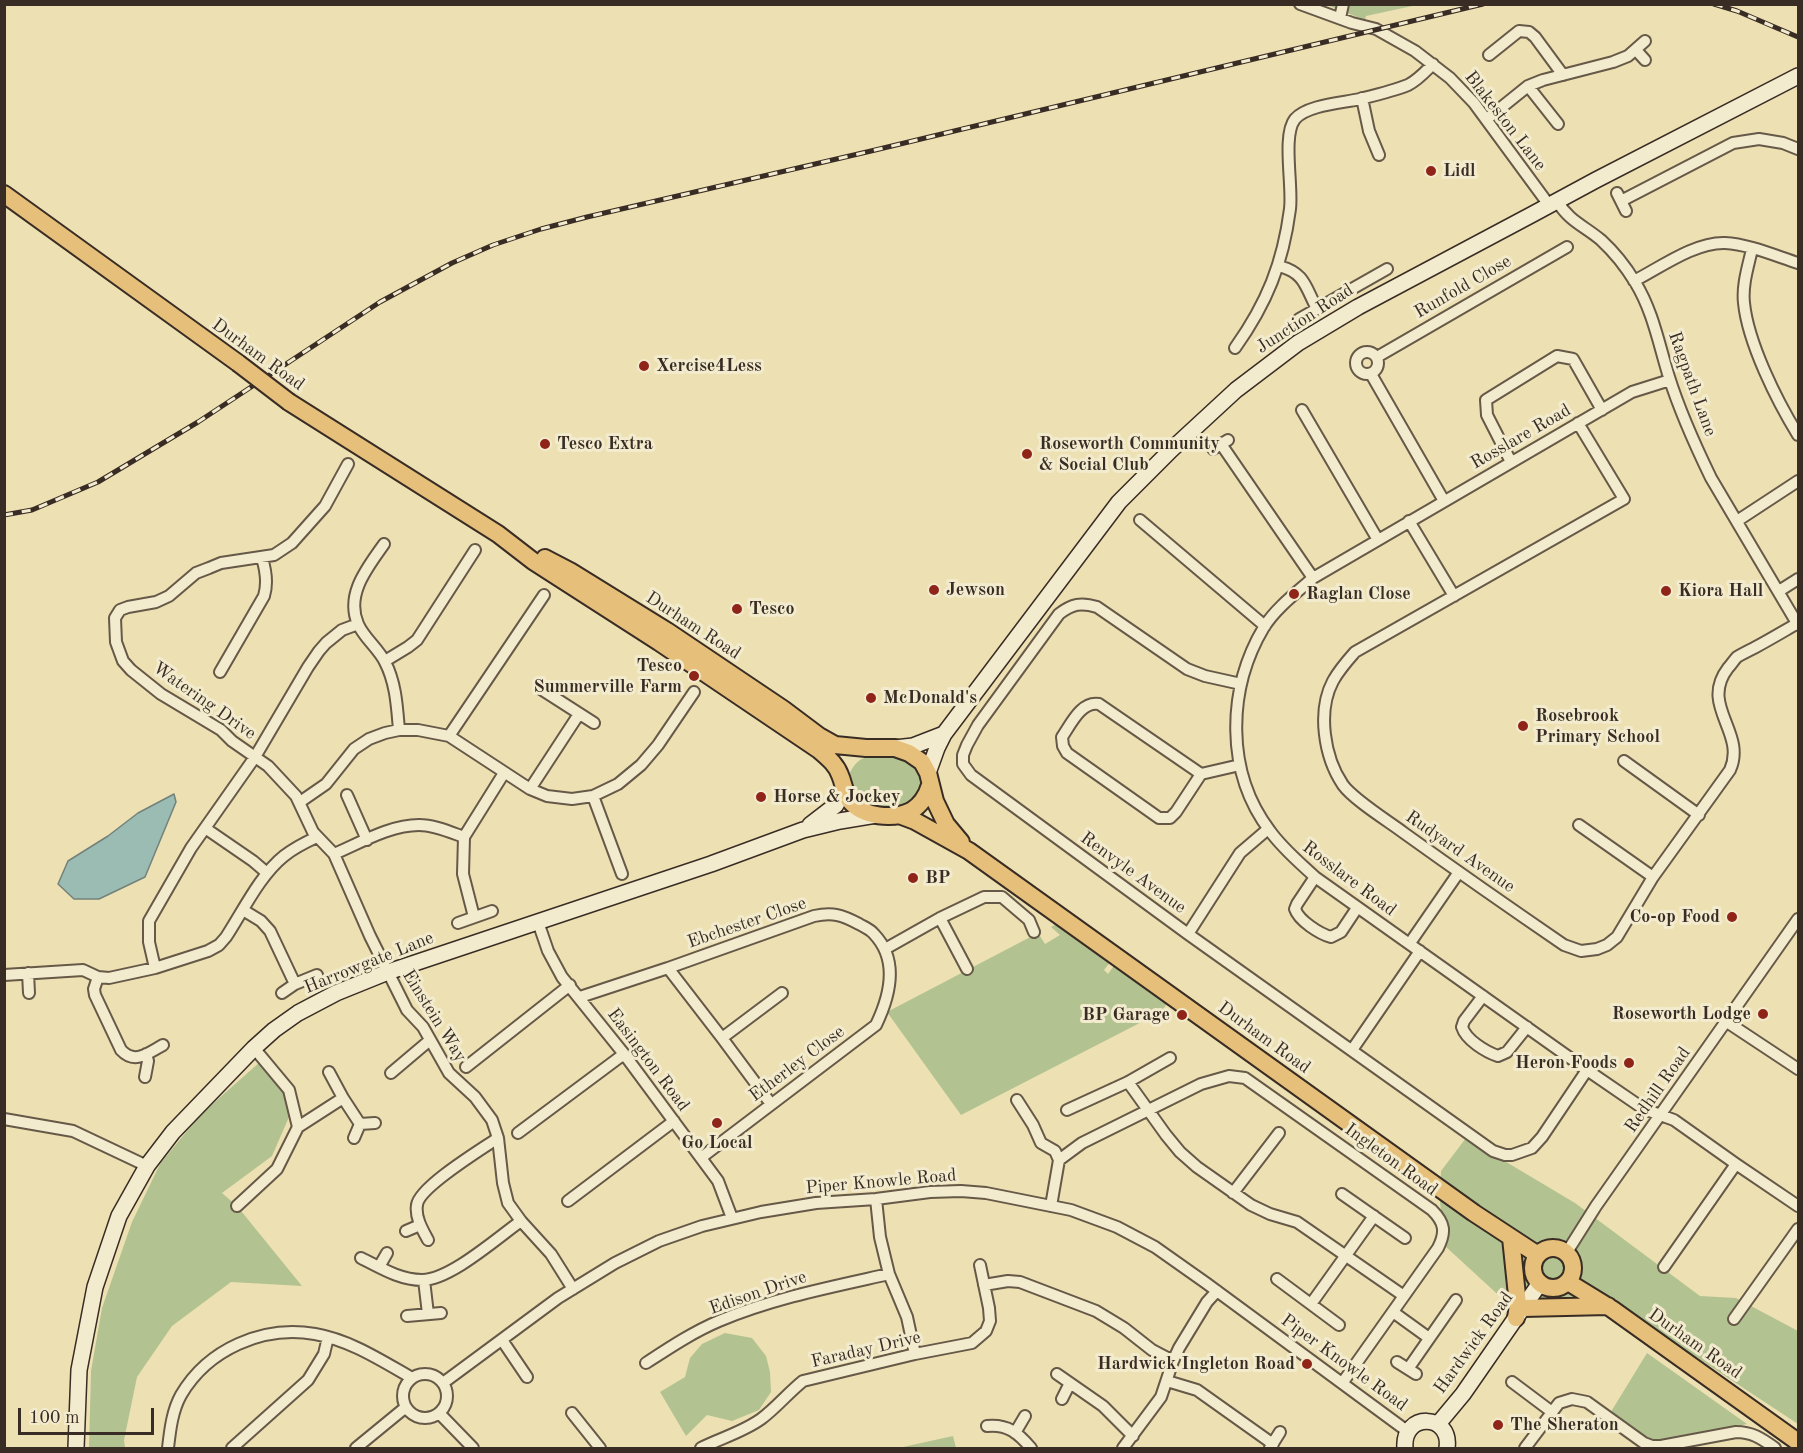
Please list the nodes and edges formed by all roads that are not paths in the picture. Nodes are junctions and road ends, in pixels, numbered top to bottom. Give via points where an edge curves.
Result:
1 (1300, 4) edge
2 (1343, 4) edge
3 (1340, 18) junction
4 (1645, 41) dead end
5 (1636, 50) junction
6 (1489, 55) dead end
7 (1645, 60) dead end
8 (1433, 64) junction
9 (1563, 75) junction
10 (1798, 76) edge
11 (1528, 86) junction
12 (1362, 98) junction
13 (1487, 119) junction
14 (1558, 124) dead end
15 (1798, 149) edge
16 (1379, 155) dead end
17 (4, 194) edge
18 (1553, 203) junction
19 (1626, 211) dead end
20 (1567, 247) dead end
21 (1752, 249) junction
22 (1798, 263) edge
23 (1279, 266) junction
24 (1387, 269) dead end
25 (1634, 281) junction
26 (1317, 309) junction
27 (1299, 319) dead end
28 (1235, 348) dead end
29 (1377, 357) junction
30 (1371, 374) junction
31 (1670, 380) junction
32 (1302, 409) dead end
33 (1602, 410) junction
34 (1578, 423) junction
35 (1798, 435) edge
36 (1220, 444) dead end
37 (1511, 462) junction
38 (348, 464) dead end
39 (1798, 481) edge
40 (1444, 501) junction
41 (1140, 520) dead end
42 (1409, 521) junction
43 (1737, 521) junction
44 (498, 534) junction
45 (1378, 540) junction
46 (384, 544) dead end
47 (475, 550) dead end
48 (262, 558) junction
49 (1312, 578) junction
50 (1798, 579) edge
51 (1779, 591) junction
52 (544, 595) dead end
53 (1454, 596) junction
54 (1798, 623) edge
55 (358, 624) junction
56 (1265, 626) junction
57 (385, 661) junction
58 (220, 672) dead end
59 (1241, 684) junction
60 (541, 689) dead end
61 (694, 692) dead end
62 (579, 714) junction
63 (594, 723) dead end
64 (399, 730) junction
65 (944, 734) junction
66 (448, 736) junction
67 (866, 748) junction
68 (895, 748) junction
69 (254, 756) junction
70 (1624, 761) dead end
71 (1240, 765) junction
72 (504, 773) junction
73 (1201, 774) junction
74 (929, 779) junction
75 (842, 783) junction
76 (530, 789) junction
77 (347, 795) dead end
78 (593, 796) junction
79 (300, 802) junction
80 (899, 814) junction
81 (876, 815) junction
82 (1699, 815) junction
83 (1579, 825) dead end
84 (205, 828) junction
85 (803, 830) junction
86 (1268, 830) junction
87 (318, 837) junction
88 (464, 837) junction
89 (367, 840) junction
90 (969, 851) junction
91 (334, 854) junction
92 (1459, 872) junction
93 (267, 873) junction
94 (622, 874) dead end
95 (1315, 877) junction
96 (1653, 877) junction
97 (1357, 908) junction
98 (243, 910) junction
99 (492, 911) dead end
100 (474, 917) junction
101 (940, 918) junction
102 (1798, 919) edge
103 (458, 922) dead end
104 (538, 922) junction
105 (1034, 933) dead end
106 (1188, 934) junction
107 (1410, 943) junction
108 (885, 949) junction
109 (1420, 951) junction
110 (155, 968) junction
111 (668, 968) junction
112 (967, 969) dead end
113 (388, 972) junction
114 (28, 973) junction
115 (4, 975) edge
116 (317, 975) dead end
117 (98, 977) junction
118 (295, 984) junction
119 (570, 985) junction
120 (29, 993) dead end
121 (282, 993) dead end
122 (782, 993) dead end
123 (1483, 996) junction
124 (580, 997) junction
125 (1727, 1022) junction
126 (1527, 1027) junction
127 (722, 1038) junction
128 (430, 1040) junction
129 (163, 1045) dead end
130 (254, 1048) junction
131 (1352, 1050) junction
132 (146, 1054) junction
133 (624, 1054) junction
134 (1170, 1058) dead end
135 (466, 1067) dead end
136 (1798, 1069) edge
137 (1587, 1070) junction
138 (329, 1072) dead end
139 (391, 1073) dead end
140 (145, 1077) dead end
141 (1128, 1082) junction
142 (342, 1098) junction
143 (1017, 1100) dead end
144 (771, 1104) junction
145 (1066, 1110) dead end
146 (1149, 1110) junction
147 (1661, 1115) junction
148 (4, 1119) edge
149 (674, 1121) junction
150 (375, 1123) dead end
151 (360, 1124) junction
152 (298, 1127) junction
153 (518, 1133) dead end
154 (1279, 1133) dead end
155 (354, 1138) dead end
156 (498, 1138) junction
157 (702, 1157) junction
158 (1059, 1160) junction
159 (1736, 1164) junction
160 (147, 1166) junction
161 (1233, 1193) junction
162 (1342, 1194) dead end
163 (876, 1199) junction
164 (568, 1201) dead end
165 (237, 1206) dead end
166 (1051, 1206) junction
167 (1798, 1206) edge
168 (1374, 1216) junction
169 (732, 1218) junction
170 (520, 1221) junction
171 (420, 1225) junction
172 (1798, 1229) edge
173 (406, 1231) dead end
174 (1405, 1238) dead end
175 (1511, 1238) junction
176 (428, 1240) dead end
177 (387, 1252) dead end
178 (1567, 1252) junction
179 (1346, 1255) junction
180 (1538, 1255) junction
181 (362, 1258) dead end
182 (980, 1265) dead end
183 (380, 1267) junction
184 (1664, 1267) dead end
185 (889, 1274) junction
186 (1277, 1279) dead end
187 (424, 1280) junction
188 (1568, 1282) junction
189 (1540, 1283) junction
190 (984, 1285) junction
191 (573, 1289) junction
192 (1216, 1291) junction
193 (1404, 1296) junction
194 (1456, 1300) dead end
195 (1311, 1304) junction
196 (1608, 1306) junction
197 (1393, 1312) junction
198 (441, 1313) dead end
199 (1520, 1313) junction
200 (428, 1314) junction
201 (407, 1316) dead end
202 (1734, 1319) dead end
203 (1339, 1325) dead end
204 (328, 1337) junction
205 (1429, 1338) junction
206 (501, 1340) junction
207 (915, 1354) junction
208 (1173, 1361) junction
209 (1397, 1362) dead end
210 (646, 1363) dead end
211 (1057, 1374) dead end
212 (527, 1377) dead end
213 (412, 1378) junction
214 (1167, 1381) junction
215 (1343, 1382) junction
216 (1512, 1382) dead end
217 (443, 1383) junction
218 (1070, 1383) junction
219 (1062, 1399) dead end
220 (406, 1407) junction
221 (1552, 1412) junction
222 (439, 1413) junction
223 (572, 1413) dead end
224 (1025, 1416) dead end
225 (1438, 1424) junction
226 (987, 1426) dead end
227 (1407, 1431) junction
228 (1280, 1432) dead end
229 (1015, 1433) junction
230 (1798, 1442) edge
231 (1130, 1444) edge
232 (1271, 1446) edge
233 (76, 1449) edge
234 (168, 1449) edge
235 (232, 1449) edge
236 (356, 1449) edge
237 (472, 1449) edge
238 (600, 1449) edge
239 (701, 1449) edge
240 (1031, 1449) edge
241 (1405, 1449) edge
242 (1447, 1449) edge
243 (1525, 1449) edge
244 (1775, 1449) edge

1 - 3 street, Blakeston Lane
2 - 3 street
3 - 8 street, Blakeston Lane via 1376,29
4 - 5 street
5 - 7 street
5 - 9 street via 1628,57
6 - 9 street via 1519,32 1529,32
8 - 12 street via 1410,84
8 - 13 street, Blakeston Lane
9 - 11 street
10 - 18 street, Junction Road
11 - 13 street
11 - 14 street
12 - 16 street
12 - 23 street via 1310,109 1293,121 1289,134 1291,207
13 - 18 street, Blakeston Lane
15 - 19 street via 1759,139 1733,143 1619,197
17 - 44 main road, Durham Road, bridge via 289,402
18 - 25 street, Ragpath Lane via 1611,250
18 - 65 street, Junction Road via 1358,307 1298,343 1236,390 1119,502
20 - 29 street, Runfold Close
21 - 22 street
21 - 25 street via 1711,244
21 - 35 street via 1743,291 1749,328 1770,382
23 - 26 street via 1300,276
23 - 28 street via 1266,298
24 - 26 street
25 - 31 street, Ragpath Lane via 1644,297
26 - 27 street
29 - 30 street via 1378,366
29 - 30 street, Runfold Close via 1362,353 1356,362 1364,374
30 - 40 street, Runfold Close
31 - 33 street, Rosslare Road via 1632,392
31 - 43 street, Ragpath Lane via 1681,415
32 - 45 street
33 - 34 street, Rosslare Road
33 - 37 street via 1574,358 1557,356 1485,400 1487,416
34 - 37 street, Rosslare Road
34 - 53 street, Rudyard Avenue via 1624,499
36 - 49 street
37 - 40 street, Rosslare Road
38 - 48 street, Watering Drive via 325,506 298,537 274,555
39 - 43 street
40 - 42 street, Rosslare Road
41 - 56 street
42 - 45 street, Rosslare Road
42 - 53 street
43 - 51 street, Ragpath Lane
44 - 67 main road, Durham Road via 561,566 667,631 819,736 835,745
44 - 75 main road, Durham Road via 819,750 834,764
45 - 49 street, Rosslare Road
46 - 55 street via 357,589 354,612
47 - 57 street via 417,640
48 - 58 street via 264,596
48 - 69 street, Watering Drive via 221,564 196,573 169,596 120,610 115,618 116,642 131,670
49 - 56 street, Rosslare Road
50 - 51 street
51 - 54 street, Ragpath Lane
52 - 66 street
53 - 92 street, Rudyard Avenue via 1355,652 1332,683 1324,726 1329,756 1344,787
54 - 82 street, Rudyard Avenue via 1736,658 1721,678 1718,694 1730,730 1734,761
55 - 57 street
55 - 69 street via 342,630 319,651
56 - 59 street, Rosslare Road
57 - 64 street via 396,697
59 - 71 street, Rosslare Road via 1235,730
59 - 106 street, Renvyle Avenue via 1187,669 1097,607 1071,606 1059,614 978,725 963,755 963,765 972,775
60 - 62 street
61 - 78 street via 641,765 618,784
62 - 63 street
62 - 76 street
64 - 66 street
64 - 79 street via 369,739 354,749 326,784
65 - 68 street via 913,746
65 - 74 street, Junction Road via 933,756
66 - 72 street
67 - 68 main road, Durham Road
67 - 75 main road via 844,766
68 - 74 main road, Durham Road via 922,762
69 - 79 street, Watering Drive
69 - 84 street
70 - 82 street
71 - 73 street
71 - 86 street, Rosslare Road via 1245,787
72 - 76 street
72 - 88 street
73 - 73 street via 1176,812 1170,818 1159,818 1068,753 1062,737 1084,707 1099,704
74 - 80 main road, Durham Road via 926,798 913,810
74 - 90 main road, Durham Road via 946,824
75 - 81 main road, Durham Road via 850,801 861,811
75 - 85 street, Harrowgate Lane via 836,805
76 - 78 street via 557,798
77 - 89 street
78 - 94 street
79 - 87 street, Watering Drive
80 - 81 main road, Durham Road
80 - 90 main road, Durham Road
81 - 85 street, Harrowgate Lane
82 - 96 street, Rudyard Avenue
83 - 96 street
84 - 93 street
84 - 110 street via 149,921
85 - 104 street, Harrowgate Lane
86 - 95 street, Rosslare Road
86 - 106 street via 1240,854
87 - 91 street, Watering Drive
87 - 93 street via 283,856
88 - 89 street via 418,825 393,829
88 - 100 street via 463,874
89 - 91 street
90 - 175 main road, Durham Road
91 - 113 street, Einstein Way
92 - 96 street, Rudyard Avenue via 1564,945 1581,951 1597,949 1617,937
92 - 107 street
93 - 98 street
95 - 97 street, Rosslare Road
95 - 97 street via 1295,909 1300,917 1331,937 1341,932
97 - 107 street, Rosslare Road
98 - 110 street via 214,949
98 - 118 street via 270,931
99 - 100 street
100 - 103 street
101 - 105 street via 984,897 1002,897 1029,920
101 - 108 street
101 - 112 street
102 - 125 street, Redhill Road
104 - 113 street, Harrowgate Lane
104 - 119 street, Easington Road via 548,951
106 - 131 street, Renvyle Avenue
107 - 109 street, Rosslare Road
108 - 111 street, Ebchester Close via 873,932 847,917 829,913
108 - 144 street, Etherley Close via 890,981 876,1025
109 - 123 street, Rosslare Road
109 - 131 street
110 - 117 street
111 - 124 street, Ebchester Close
111 - 127 street
113 - 128 street, Einstein Way via 407,1010
113 - 130 street, Harrowgate Lane via 298,1014
114 - 115 street
114 - 117 street via 83,970
114 - 120 street
116 - 118 street
117 - 132 street via 95,995 121,1050 127,1057
118 - 121 street
119 - 124 street, Easington Road
119 - 135 street
122 - 127 street via 769,996
123 - 126 street, Rosslare Road
123 - 126 street via 1462,1027 1467,1036 1484,1048 1503,1055
124 - 133 street, Easington Road
125 - 136 street
125 - 147 street, Redhill Road
126 - 137 street, Rosslare Road
127 - 144 street
128 - 139 street
128 - 156 street, Einstein Way via 448,1072 475,1097 492,1120
129 - 132 street
130 - 152 street via 289,1090
130 - 160 street, Harrowgate Lane via 173,1132
131 - 137 street, Renvyle Avenue via 1493,1151 1505,1155 1532,1148
132 - 140 street
133 - 149 street, Easington Road
133 - 153 street
134 - 141 street
137 - 147 street, Rosslare Road via 1644,1109
138 - 142 street
141 - 145 street
141 - 146 street
142 - 151 street
142 - 152 street
143 - 158 street via 1041,1143 1055,1151
144 - 157 street, Etherley Close
146 - 158 street, Ingleton Road via 1082,1143
146 - 161 street via 1180,1152
146 - 193 street, Ingleton Road via 1201,1084 1229,1076 1245,1078 1432,1210 1440,1218 1443,1239
147 - 159 street, Rosslare Road
147 - 178 street, Redhill Road
148 - 160 street via 73,1131
149 - 157 street, Easington Road
149 - 164 street
150 - 151 street
151 - 155 street
152 - 165 street via 277,1169
154 - 161 street
156 - 170 street, Einstein Way via 508,1203
156 - 171 street via 426,1190 417,1204
157 - 169 street, Easington Road via 718,1180
158 - 166 street
159 - 167 street, Rosslare Road
159 - 184 street
160 - 233 street, Harrowgate Lane via 119,1216 95,1287 79,1370
161 - 179 street via 1270,1214 1298,1222
162 - 168 street
163 - 166 street, Piper Knowle Road via 961,1191
163 - 169 street, Piper Knowle Road via 816,1203
163 - 185 street
166 - 192 street, Piper Knowle Road via 1117,1227 1155,1247
168 - 174 street
168 - 179 street
169 - 191 street, Piper Knowle Road via 659,1241
170 - 187 street via 451,1272
170 - 191 street, Einstein Way via 551,1254
171 - 173 street
171 - 176 street
172 - 202 street
175 - 180 main road, Durham Road
175 - 199 main road
177 - 183 street
178 - 180 main road via 1550,1248
178 - 188 main road via 1574,1269
179 - 193 street
179 - 195 street
180 - 189 main road via 1533,1272
181 - 183 street
182 - 190 street, Faraday Drive
183 - 187 street via 392,1274
185 - 207 street via 907,1317
185 - 210 street, Edison Drive via 792,1296 716,1322
186 - 195 street
187 - 200 street
188 - 189 main road via 1552,1288
188 - 196 main road, Durham Road
189 - 199 street, Hardwick Road
190 - 207 street, Faraday Drive via 990,1321 986,1331 972,1343
190 - 208 street via 1020,1282 1096,1311
191 - 206 street, Piper Knowle Road
192 - 208 street
192 - 215 street, Piper Knowle Road
193 - 197 street, Ingleton Road
194 - 205 street
195 - 203 street
196 - 199 main road
196 - 230 main road, Durham Road
197 - 205 street
197 - 215 street, Ingleton Road
198 - 200 street
199 - 225 street, Hardwick Road
200 - 201 street
204 - 213 street via 364,1351
204 - 234 street via 289,1331 259,1336 226,1349 200,1369 180,1396 170,1426
204 - 235 street via 324,1354 308,1380
205 - 209 street via 1412,1372
206 - 212 street
206 - 217 street, Piper Knowle Road
207 - 239 street, Faraday Drive via 803,1381 762,1418
208 - 214 street
211 - 218 street
213 - 217 street via 430,1374
213 - 220 street via 403,1392
214 - 231 street
214 - 232 street via 1197,1390
215 - 227 street, Piper Knowle Road
216 - 221 street
217 - 222 street via 447,1398
218 - 219 street
218 - 231 street via 1103,1406
220 - 222 street via 422,1418
220 - 236 street
221 - 243 street
221 - 244 street via 1559,1403 1572,1399 1587,1402 1652,1446 1746,1432
222 - 237 street
223 - 238 street
224 - 229 street
225 - 227 street via 1422,1421
225 - 242 street via 1447,1437
226 - 229 street via 997,1425
227 - 241 street
228 - 232 street
229 - 240 street

